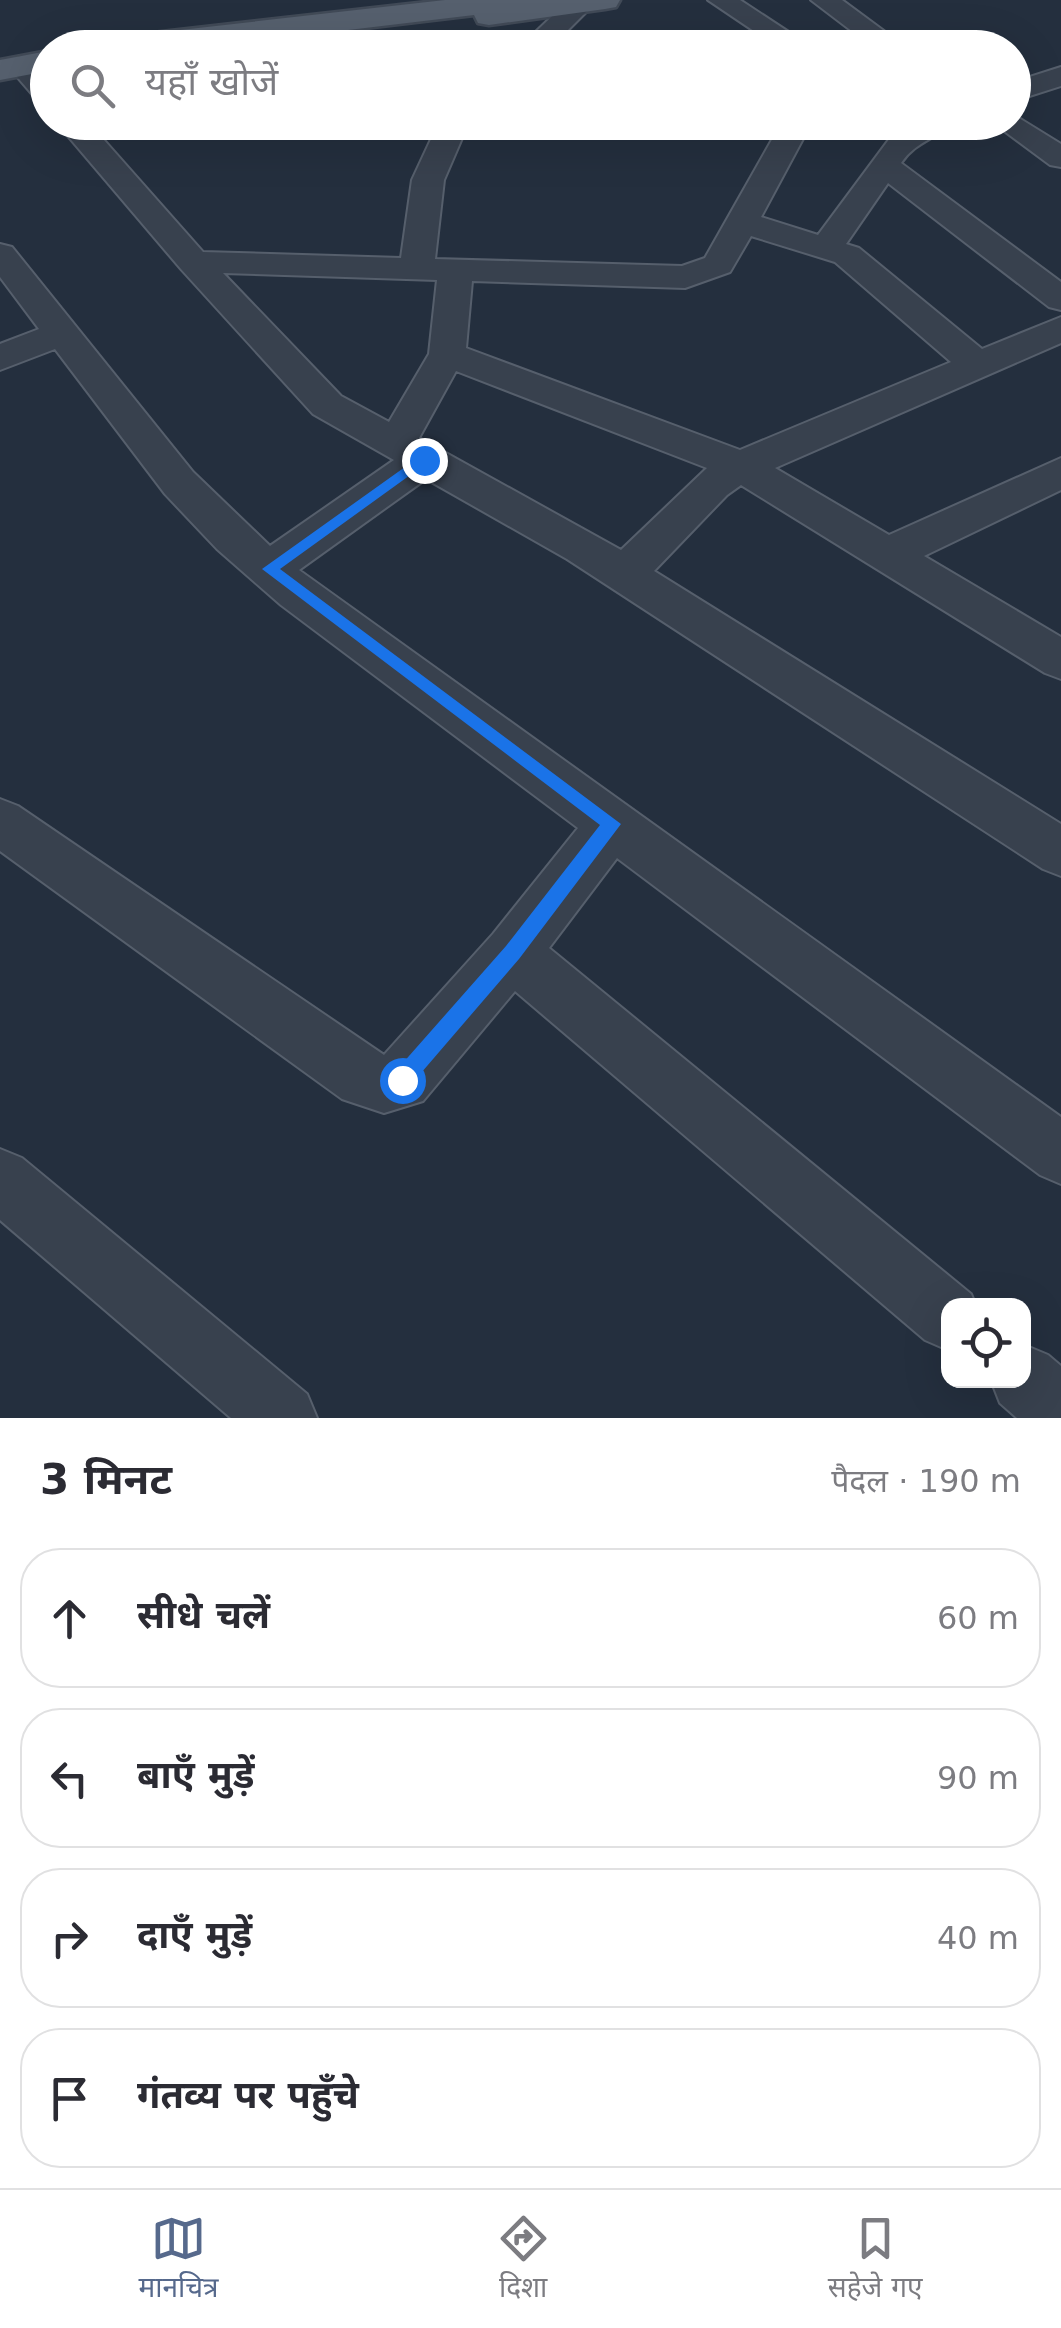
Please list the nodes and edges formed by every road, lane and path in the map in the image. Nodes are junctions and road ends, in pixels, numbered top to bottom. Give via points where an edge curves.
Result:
1 (526, 0) edge
2 (721, 0) edge
3 (824, 0) edge
4 (589, 2) edge
5 (265, 30) edge
6 (415, 30) edge
7 (554, 30) edge
8 (770, 30) edge
9 (864, 30) edge
10 (1061, 76) edge
11 (1031, 86) edge
12 (1031, 138) edge
13 (87, 140) edge
14 (446, 140) edge
15 (787, 140) edge
16 (904, 140) edge
17 (1061, 158) edge
18 (884, 165) junction
19 (742, 222) junction
20 (827, 246) junction
21 (0, 254) edge
22 (193, 262) junction
23 (417, 270) junction
24 (455, 272) junction
25 (1061, 299) edge
26 (1061, 330) edge
27 (62, 333) junction
28 (447, 354) junction
29 (0, 358) edge
30 (978, 365) junction
31 (741, 466) junction
32 (396, 471) junction
33 (1061, 472) edge
34 (886, 554) junction
35 (269, 569) junction
36 (625, 573) junction
37 (1061, 660) edge
38 (0, 822) edge
39 (612, 824) junction
40 (1061, 852) edge
41 (512, 953) junction
42 (1061, 1154) edge
43 (0, 1180) edge
44 (941, 1311) edge
45 (1031, 1386) edge
46 (1061, 1411) edge
47 (283, 1418) edge

1 - 5 main road
2 - 8 street
3 - 9 street
4 - 6 main road
4 - 7 street
10 - 11 street
12 - 17 street
13 - 22 street
14 - 23 street via 428,180
15 - 19 street
16 - 18 street
18 - 20 street
18 - 25 street
19 - 20 street
19 - 24 street via 718,264 685,278
20 - 30 street via 860,264
21 - 27 street
22 - 23 street
22 - 32 street
23 - 24 street
24 - 28 street
26 - 30 street
27 - 29 street
27 - 35 street via 179,483
28 - 31 street
28 - 32 street
30 - 31 street
31 - 34 street
31 - 36 street via 713,484
32 - 35 street
32 - 36 street
33 - 34 street
34 - 37 street
35 - 39 street
36 - 40 street
38 - 41 street via 363,1078 384,1084 402,1080
39 - 41 street
39 - 42 street
41 - 44 street
43 - 47 street
45 - 46 street

